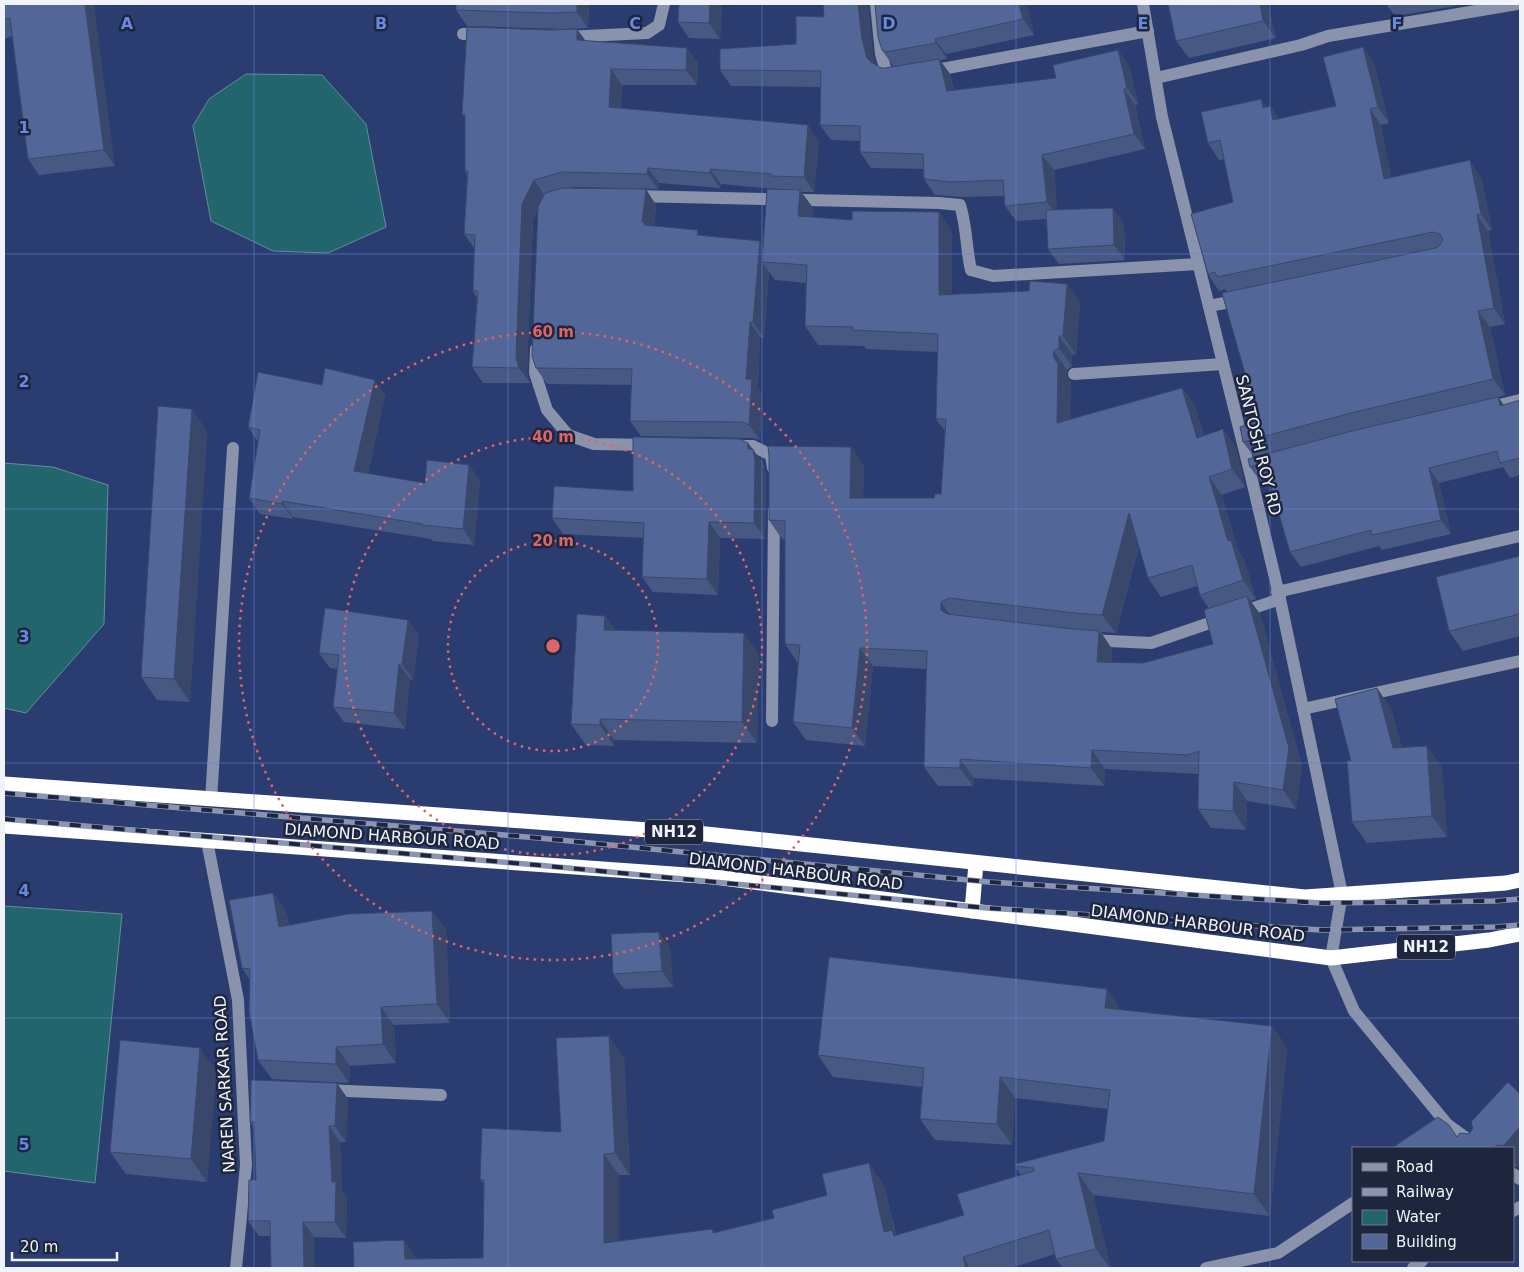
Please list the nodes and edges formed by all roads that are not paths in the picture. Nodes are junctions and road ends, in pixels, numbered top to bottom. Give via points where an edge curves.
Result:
1 (664, 4) edge
2 (876, 4) edge
3 (1143, 4) edge
4 (1517, 4) edge
5 (1148, 31) junction
6 (463, 34) dead end
7 (492, 35) edge
8 (551, 37) edge
9 (1156, 78) junction
10 (623, 196) edge
11 (1198, 264) junction
12 (1256, 296) edge
13 (1209, 306) junction
14 (536, 335) edge
15 (1223, 364) junction
16 (1074, 374) dead end
17 (1520, 400) edge
18 (1473, 411) edge
19 (664, 445) edge
20 (723, 446) edge
21 (233, 448) dead end
22 (1520, 536) edge
23 (1279, 596) junction
24 (1077, 638) edge
25 (1520, 660) edge
26 (1303, 709) junction
27 (772, 721) dead end
28 (4, 784) edge
29 (211, 800) junction
30 (4, 826) edge
31 (207, 841) junction
32 (976, 863) junction
33 (1520, 880) edge
34 (1342, 894) junction
35 (972, 911) junction
36 (1520, 934) edge
37 (1331, 958) junction
38 (312, 1089) edge
39 (441, 1095) dead end
40 (1447, 1124) junction
41 (1419, 1147) edge
42 (1479, 1147) edge
43 (1352, 1205) edge
44 (236, 1268) edge
45 (1206, 1268) edge

1 - 8 street via 659,26 647,33
2 - 5 street via 881,54 886,71 895,76
3 - 5 street, SANTOSH ROY RD
4 - 9 street via 1328,36
5 - 9 street, SANTOSH ROY RD
6 - 7 street
9 - 11 street, SANTOSH ROY RD via 1162,118
10 - 11 street via 960,205 971,270 993,276
11 - 13 street, SANTOSH ROY RD
12 - 13 street
13 - 15 street, SANTOSH ROY RD
14 - 19 street via 535,373 547,410 568,435 594,444
15 - 16 street
15 - 23 street, SANTOSH ROY RD via 1254,467
17 - 18 street
20 - 27 street via 753,446 771,455 774,475
21 - 29 street
22 - 23 street
23 - 24 street via 1151,643
23 - 26 street, SANTOSH ROY RD
25 - 26 street
26 - 34 street, SANTOSH ROY RD
28 - 29 highway, DIAMOND HARBOUR ROAD / NH12
29 - 32 highway, DIAMOND HARBOUR ROAD / NH12 via 706,834
30 - 31 highway, DIAMOND HARBOUR ROAD / NH12
31 - 35 highway, DIAMOND HARBOUR ROAD / NH12 via 715,877
31 - 44 street, NAREN SARKAR ROAD via 238,1000 247,1087 246,1165
32 - 34 highway, DIAMOND HARBOUR ROAD / NH12 via 1305,897
32 - 35 highway
33 - 34 highway, DIAMOND HARBOUR ROAD / NH12
34 - 37 street
35 - 37 highway, DIAMOND HARBOUR ROAD / NH12
36 - 37 highway, DIAMOND HARBOUR ROAD / NH12
37 - 40 street via 1354,1011
38 - 39 street
40 - 41 street
40 - 42 street
43 - 45 street via 1278,1253

